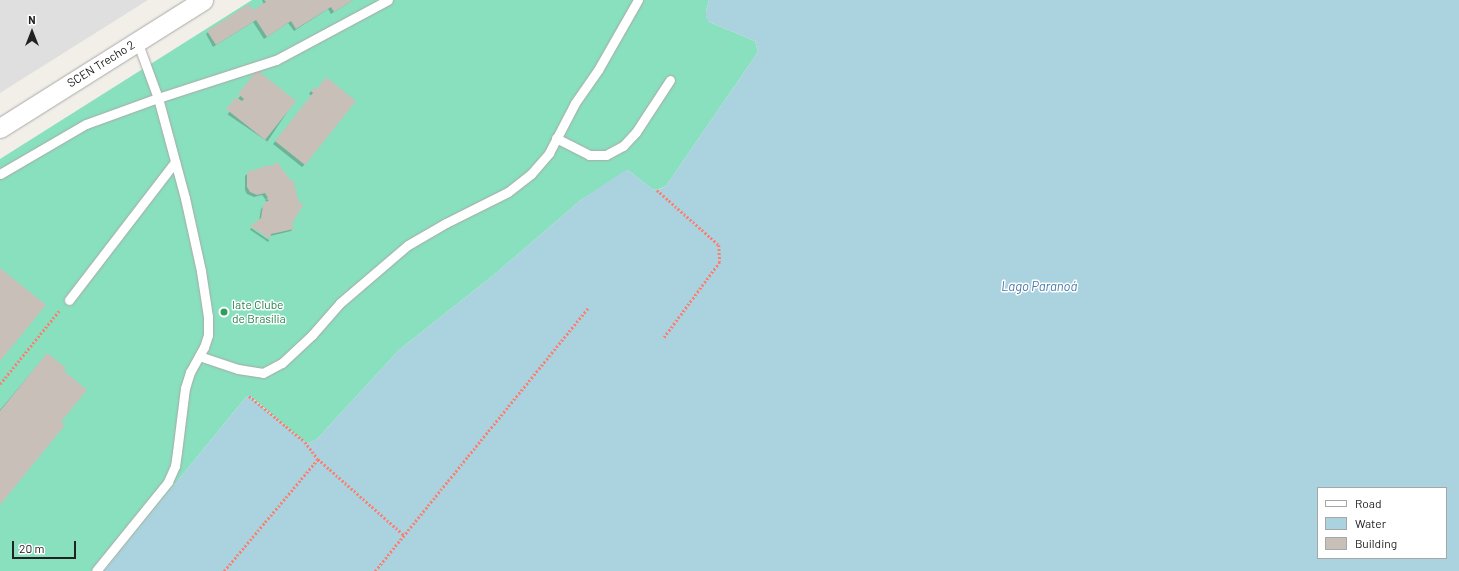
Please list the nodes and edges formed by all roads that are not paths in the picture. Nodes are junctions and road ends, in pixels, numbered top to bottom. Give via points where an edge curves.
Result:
1 (203, 0) edge
2 (388, 0) edge
3 (638, 0) edge
4 (137, 41) junction
5 (670, 80) dead end
6 (158, 98) junction
7 (0, 128) edge
8 (556, 138) junction
9 (175, 162) junction
10 (0, 174) edge
11 (69, 300) road end
12 (199, 356) junction
13 (96, 571) edge

1 - 4 street, SCEN Trecho 2
2 - 6 lane via 276,60
3 - 8 lane
4 - 6 lane
4 - 7 street, SCEN Trecho 2
5 - 8 lane via 636,132 623,146 606,155 589,155
6 - 9 lane
6 - 10 lane via 86,124
8 - 12 lane via 549,153 531,174 508,192 446,222 408,245 340,303 312,335 282,363 263,372 238,369
9 - 11 lane
9 - 12 lane via 206,296 208,335
12 - 13 lane via 185,388 178,452 168,482

